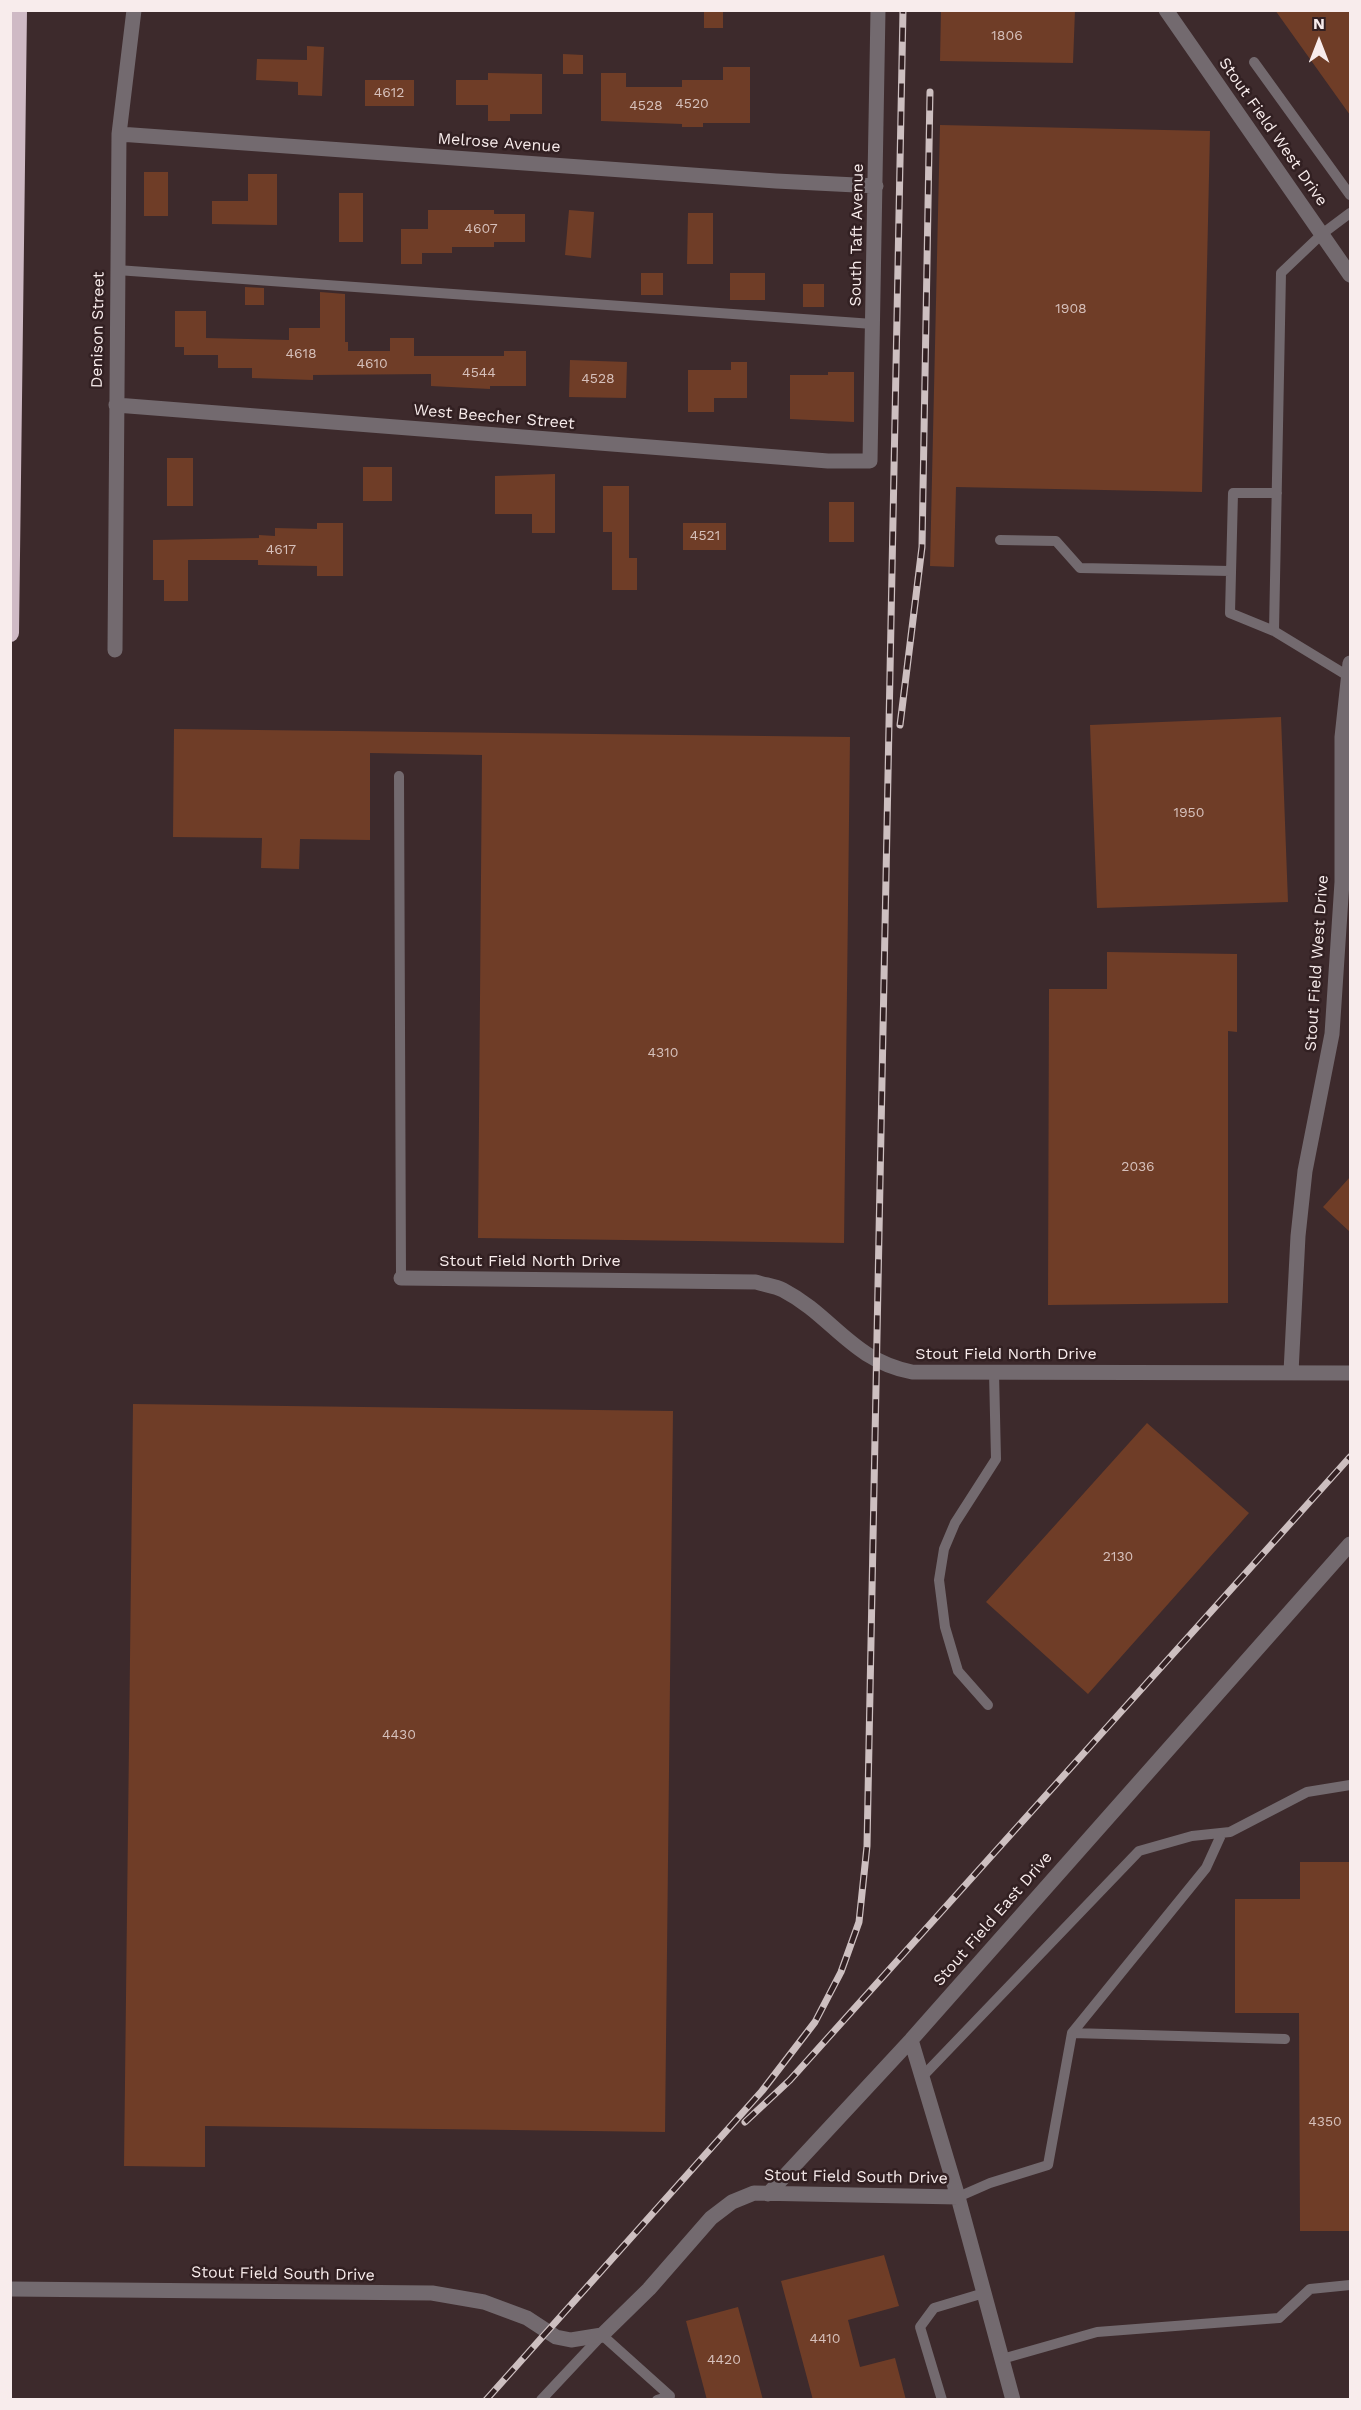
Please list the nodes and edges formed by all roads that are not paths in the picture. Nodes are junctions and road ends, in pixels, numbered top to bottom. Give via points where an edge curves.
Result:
1 (18, 10) edge
2 (134, 10) edge
3 (878, 10) edge
4 (1166, 10) edge
5 (1254, 62) dead end
6 (119, 134) junction
7 (876, 186) junction
8 (1350, 195) edge
9 (1350, 213) edge
10 (1322, 234) junction
11 (117, 270) junction
12 (1350, 275) edge
13 (873, 324) junction
14 (116, 405) junction
15 (870, 461) joint
16 (1277, 493) junction
17 (1000, 540) dead end
18 (1230, 571) junction
19 (1274, 631) junction
20 (10, 633) edge
21 (115, 650) dead end
22 (1349, 670) edge
23 (399, 776) dead end
24 (401, 1278) joint
25 (994, 1372) junction
26 (1291, 1372) junction
27 (1350, 1373) edge
28 (1350, 1544) edge
29 (988, 1705) dead end
30 (1350, 1785) edge
31 (1222, 1833) junction
32 (1072, 2033) junction
33 (1285, 2039) dead end
34 (911, 2040) junction
35 (922, 2077) junction
36 (768, 2194) junction
37 (957, 2197) junction
38 (1350, 2284) edge
39 (10, 2289) edge
40 (984, 2293) junction
41 (602, 2335) junction
42 (1002, 2359) junction
43 (541, 2400) edge
44 (657, 2400) edge
45 (942, 2400) edge
46 (1013, 2400) edge

1 - 20 highway
2 - 6 street, Denison Street
3 - 7 street, South Taft Avenue
4 - 10 street, Stout Field West Drive
5 - 8 lane
6 - 7 street, Melrose Avenue
6 - 11 street, Denison Street
7 - 13 street, South Taft Avenue
9 - 10 lane
10 - 12 street, Stout Field West Drive
10 - 16 lane via 1281,273
11 - 13 lane
11 - 14 street, Denison Street
13 - 15 street, South Taft Avenue
14 - 15 street, West Beecher Street via 828,461
14 - 21 street, Denison Street
16 - 18 lane via 1233,493
16 - 19 lane
17 - 18 lane via 1056,541 1080,568
18 - 19 lane via 1230,613
19 - 22 lane
22 - 26 street, Stout Field West Drive via 1342,736 1341,915 1332,1034 1305,1172
23 - 24 lane
24 - 25 street, Stout Field North Drive via 756,1282 782,1290 801,1302 858,1350 889,1368 912,1372
25 - 26 street, Stout Field North Drive
25 - 29 lane via 996,1459 956,1523 944,1549 939,1580 945,1627 957,1671
26 - 27 street, Stout Field North Drive
28 - 34 street, Stout Field East Drive
30 - 31 lane via 1308,1792
31 - 32 lane via 1206,1868
31 - 35 lane via 1192,1836 1139,1851
32 - 33 lane
32 - 37 lane via 1048,2165 990,2182
34 - 35 street
34 - 36 street, Stout Field East Drive
35 - 37 street
36 - 37 street, Stout Field South Drive
36 - 41 street, Stout Field South Drive via 749,2194 711,2218 649,2289
37 - 40 street
38 - 42 lane via 1310,2289 1279,2318 1097,2332
39 - 41 street, Stout Field South Drive via 432,2293 494,2306 570,2340
40 - 42 street
40 - 45 lane via 934,2308 920,2327
41 - 43 lane
41 - 44 lane via 670,2396
42 - 46 street

